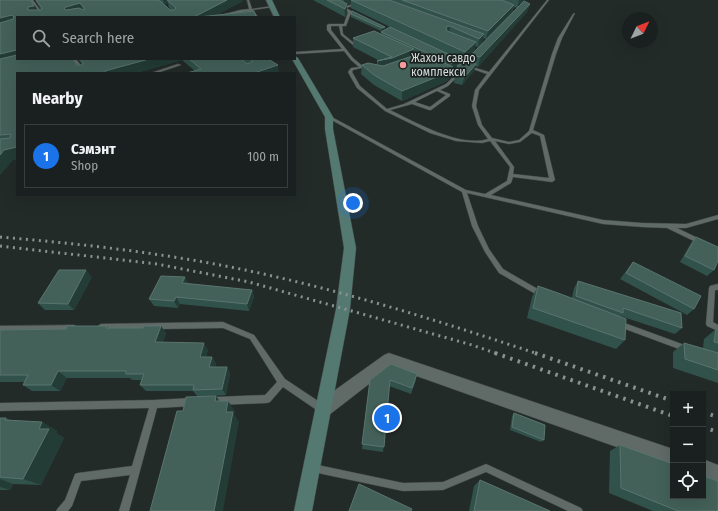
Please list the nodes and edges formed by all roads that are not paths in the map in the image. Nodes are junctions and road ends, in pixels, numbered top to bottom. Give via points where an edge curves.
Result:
1 (32, 0) edge
2 (248, 0) edge
3 (269, 0) edge
4 (328, 0) edge
5 (368, 0) edge
6 (548, 0) edge
7 (272, 8) junction
8 (343, 8) junction
9 (251, 10) junction
10 (350, 11) junction
11 (574, 14) dead end
12 (38, 16) edge
13 (43, 16) edge
14 (220, 16) edge
15 (256, 16) edge
16 (276, 16) edge
17 (363, 18) edge
18 (340, 25) junction
19 (368, 40) edge
20 (345, 50) junction
21 (479, 50) edge
22 (296, 53) edge
23 (451, 59) edge
24 (75, 60) edge
25 (296, 60) edge
26 (179, 65) dead end
27 (464, 65) junction
28 (362, 67) junction
29 (368, 69) edge
30 (444, 70) edge
31 (84, 72) edge
32 (156, 72) edge
33 (450, 73) junction
34 (490, 74) junction
35 (438, 90) junction
36 (411, 102) junction
37 (386, 110) junction
38 (329, 116) junction
39 (531, 131) junction
40 (491, 140) junction
41 (510, 175) junction
42 (464, 192) junction
43 (486, 196) junction
44 (718, 217) edge
45 (668, 225) junction
46 (705, 245) edge
47 (718, 287) edge
48 (548, 297) edge
49 (611, 321) edge
50 (80, 327) edge
51 (95, 327) edge
52 (718, 328) edge
53 (0, 329) edge
54 (697, 353) edge
55 (282, 382) junction
56 (154, 404) junction
57 (0, 406) edge
58 (323, 409) junction
59 (670, 457) edge
60 (311, 468) junction
61 (706, 469) edge
62 (135, 470) junction
63 (718, 474) edge
64 (61, 511) edge
65 (124, 511) edge
66 (303, 511) edge
67 (578, 511) edge

1 - 13 lane
2 - 9 lane
3 - 7 main road
4 - 8 lane
5 - 8 lane
6 - 34 lane
7 - 9 lane
7 - 16 main road
8 - 10 lane
9 - 14 lane
9 - 15 lane
10 - 17 lane
10 - 18 lane via 345,25
11 - 39 lane via 554,54
12 - 13 lane
18 - 19 lane via 342,34 354,44
18 - 20 lane via 329,25 329,30
20 - 22 lane
20 - 28 lane
21 - 27 lane
23 - 27 lane
24 - 31 lane
25 - 38 main road
26 - 32 lane
27 - 33 lane
27 - 34 lane
28 - 29 lane
28 - 37 lane via 350,72 358,87
30 - 33 lane
33 - 35 lane via 456,76
34 - 40 lane via 478,90 474,106 480,125
35 - 36 lane
35 - 36 lane via 449,95 430,109
36 - 37 lane via 396,109
37 - 40 lane via 432,132 458,140
38 - 42 lane
38 - 58 main road via 329,129 350,248 345,294
39 - 40 lane via 520,141 508,143
39 - 41 lane via 542,134 552,180
40 - 41 lane via 512,167
41 - 43 lane via 510,182
42 - 43 lane
42 - 48 lane via 475,226 501,270
43 - 45 lane via 603,222
44 - 45 lane via 686,226
45 - 46 lane
47 - 52 lane via 712,288 709,324
49 - 54 lane
50 - 53 lane
51 - 55 lane via 223,325 252,337
55 - 56 lane via 267,399
55 - 58 lane
56 - 57 lane
56 - 62 lane
58 - 59 street via 389,360
58 - 60 main road
60 - 66 main road
60 - 67 lane via 403,487 443,486 486,468
61 - 63 street
62 - 64 lane via 78,477 69,503
62 - 65 lane

